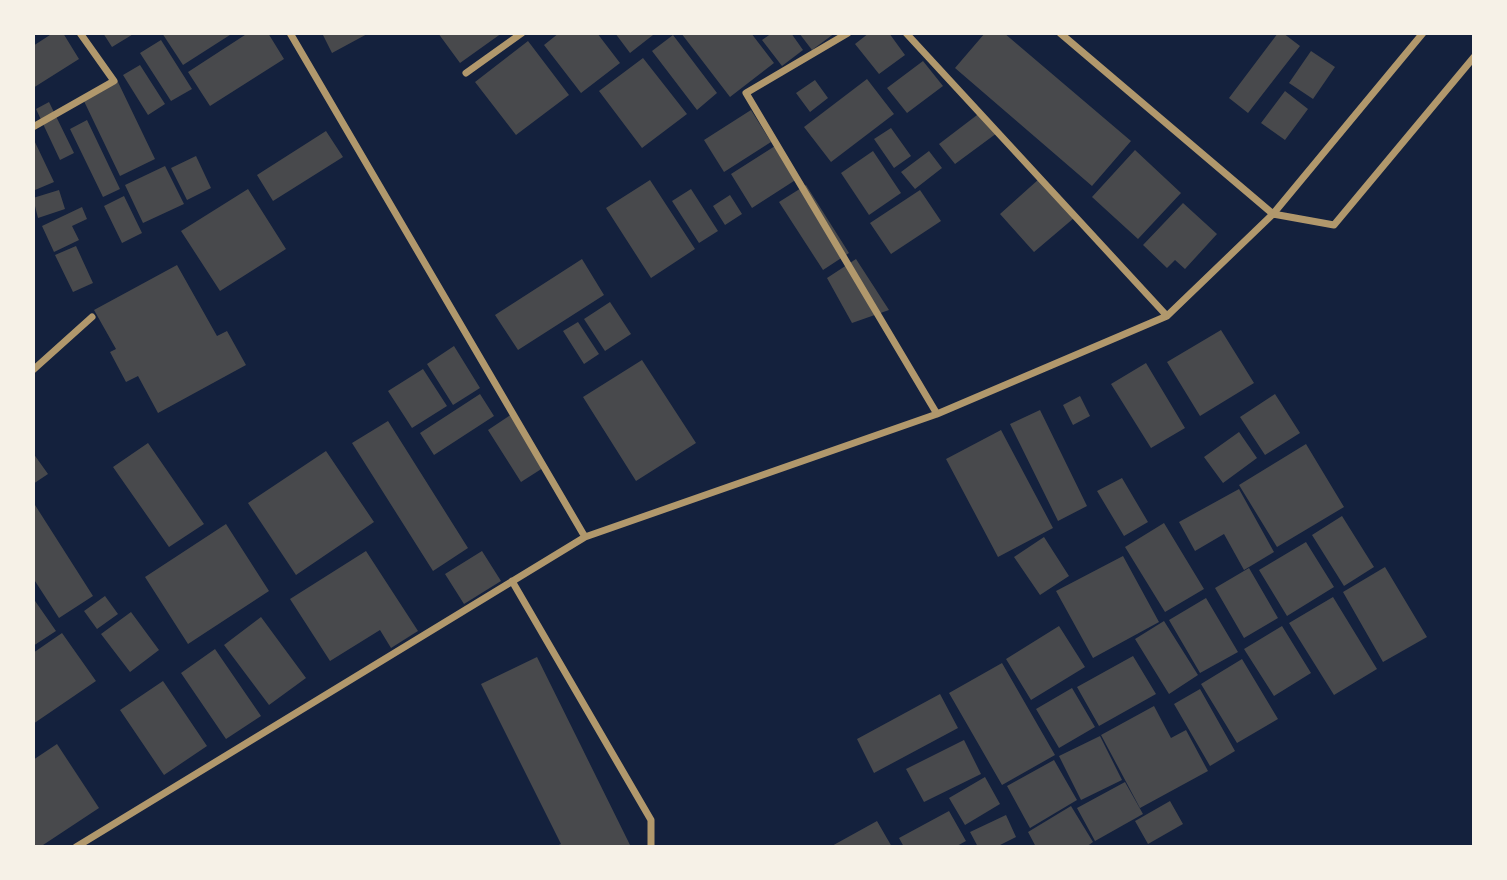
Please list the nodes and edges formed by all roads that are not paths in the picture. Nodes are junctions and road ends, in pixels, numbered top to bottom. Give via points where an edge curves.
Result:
1 (80, 33) edge
2 (290, 33) edge
3 (522, 33) edge
4 (848, 33) edge
5 (905, 33) edge
6 (1060, 33) edge
7 (1423, 33) edge
8 (1474, 57) edge
9 (466, 73) dead end
10 (33, 127) edge
11 (1273, 214) junction
12 (1167, 316) junction
13 (92, 317) dead end
14 (33, 370) edge
15 (937, 414) junction
16 (584, 537) junction
17 (512, 581) junction
18 (76, 847) edge
19 (652, 847) edge

1 - 10 street via 114,81
2 - 16 street
3 - 9 street
4 - 15 street via 746,93
5 - 12 street
6 - 11 street
7 - 11 street
8 - 11 street via 1334,225
11 - 12 street
12 - 15 street
13 - 14 street
15 - 16 street
16 - 17 street
17 - 18 street
17 - 19 street via 651,820

